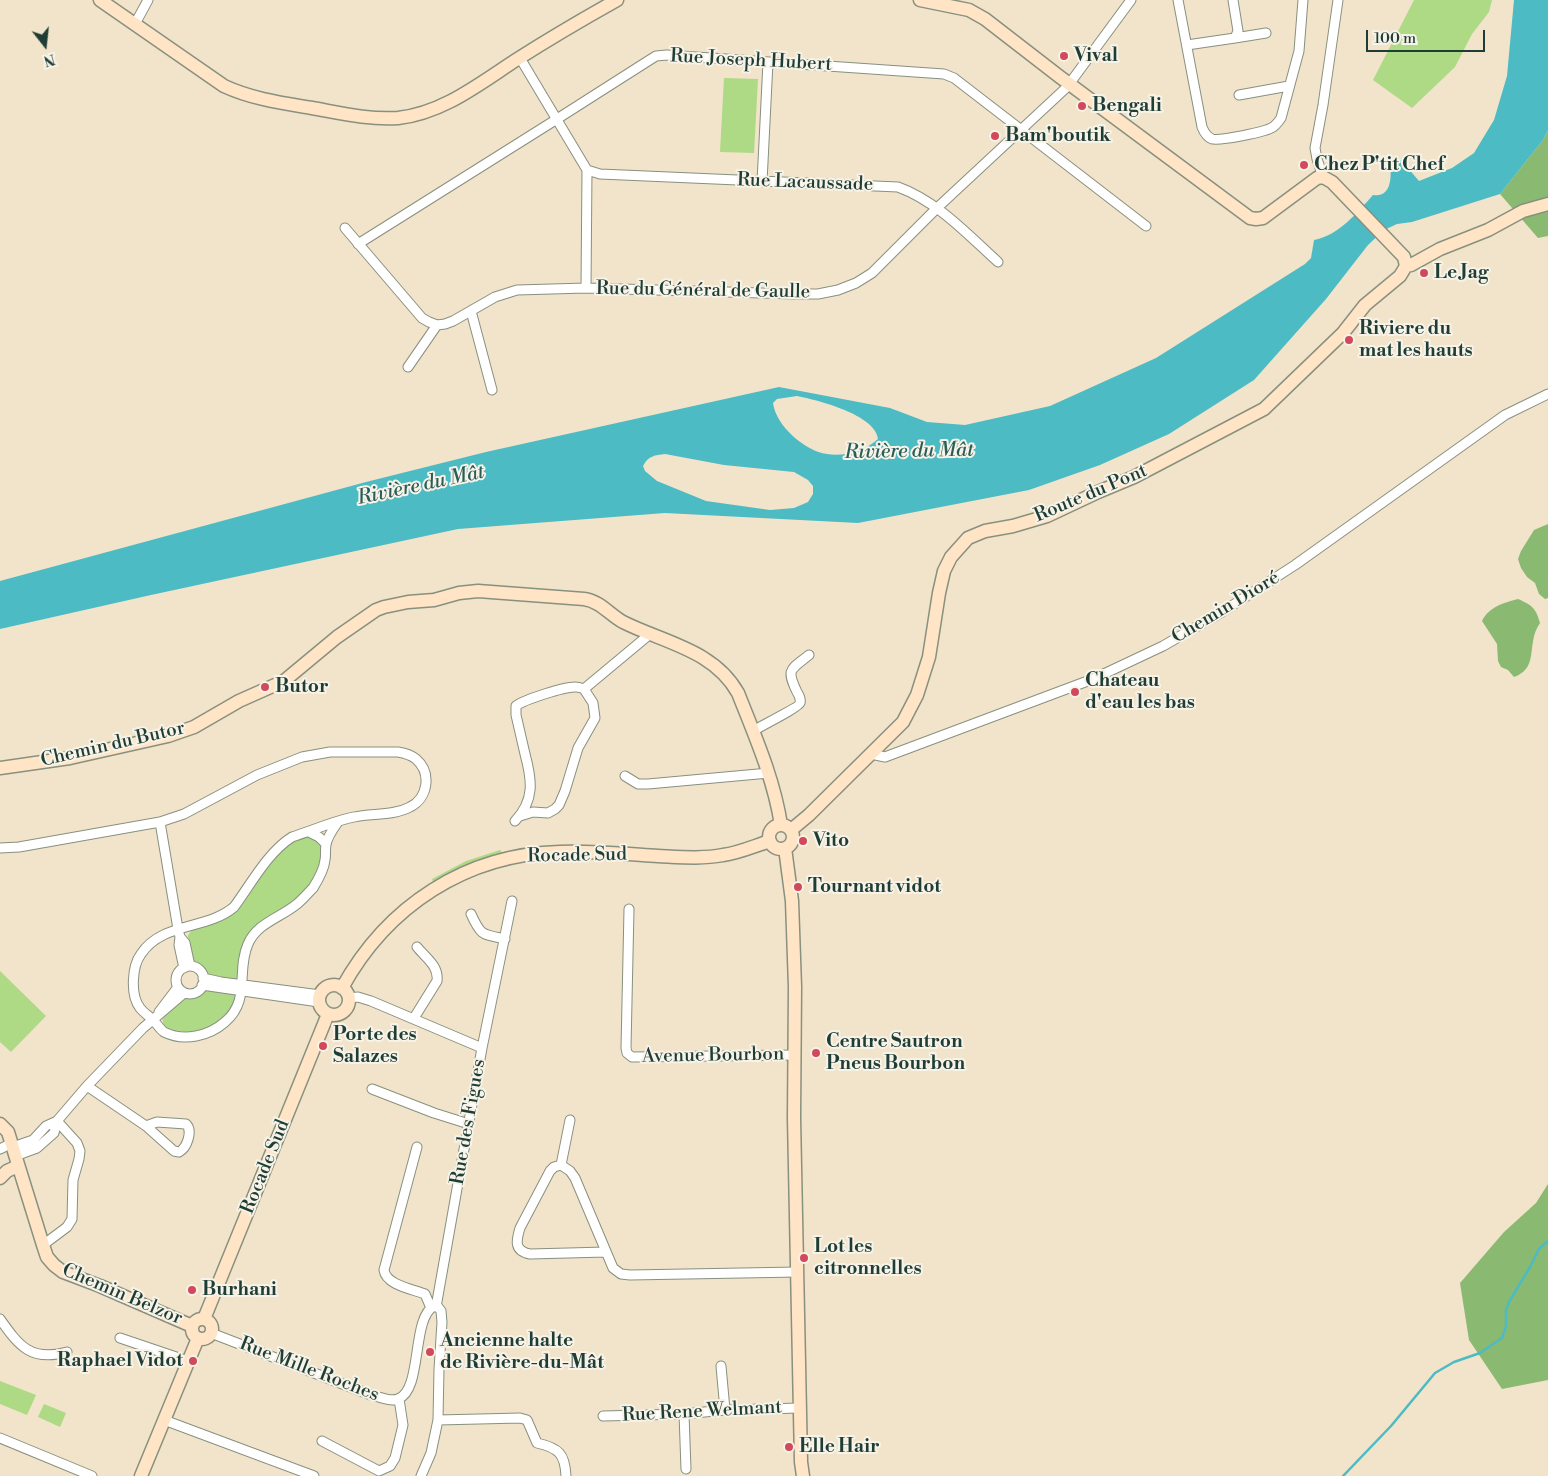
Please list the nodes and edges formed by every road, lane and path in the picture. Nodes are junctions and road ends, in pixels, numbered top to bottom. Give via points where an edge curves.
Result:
1 (100, 0) edge
2 (148, 0) edge
3 (617, 0) edge
4 (920, 0) edge
5 (1131, 0) edge
6 (1178, 0) edge
7 (1233, 0) edge
8 (1303, 0) edge
9 (1338, 0) edge
10 (970, 5) edge
11 (135, 24) junction
12 (1266, 33) dead end
13 (1235, 38) junction
14 (1187, 45) junction
15 (520, 58) junction
16 (768, 62) junction
17 (1070, 84) junction
18 (1289, 86) junction
19 (1239, 95) dead end
20 (557, 119) junction
21 (1022, 130) junction
22 (587, 170) junction
23 (1322, 177) junction
24 (762, 182) junction
25 (1548, 204) edge
26 (937, 208) junction
27 (1146, 226) dead end
28 (345, 228) dead end
29 (358, 244) junction
30 (998, 262) dead end
31 (1405, 262) junction
32 (586, 288) junction
33 (471, 311) junction
34 (437, 325) junction
35 (408, 367) dead end
36 (492, 390) dead end
37 (1548, 394) edge
38 (650, 634) junction
39 (809, 655) dead end
40 (584, 689) junction
41 (753, 731) junction
42 (871, 754) junction
43 (0, 768) edge
44 (769, 773) junction
45 (625, 776) dead end
46 (160, 822) junction
47 (338, 822) junction
48 (786, 827) junction
49 (309, 832) junction
50 (770, 841) junction
51 (326, 844) junction
52 (0, 848) edge
53 (785, 848) junction
54 (512, 901) dead end
55 (629, 909) dead end
56 (471, 914) dead end
57 (179, 933) junction
58 (505, 939) junction
59 (416, 948) dead end
60 (187, 967) junction
61 (203, 981) junction
62 (242, 988) junction
63 (181, 990) junction
64 (345, 993) junction
65 (320, 999) junction
66 (328, 1014) junction
67 (155, 1017) junction
68 (414, 1018) junction
69 (482, 1048) junction
70 (795, 1055) junction
71 (87, 1086) junction
72 (372, 1089) dead end
73 (570, 1120) dead end
74 (57, 1121) junction
75 (0, 1124) edge
76 (469, 1124) junction
77 (146, 1126) junction
78 (417, 1147) dead end
79 (11, 1152) edge
80 (561, 1166) junction
81 (0, 1178) edge
82 (43, 1245) junction
83 (606, 1252) junction
84 (798, 1272) junction
85 (433, 1307) junction
86 (0, 1319) edge
87 (198, 1323) junction
88 (211, 1333) junction
89 (120, 1338) dead end
90 (198, 1338) junction
91 (67, 1352) dead end
92 (188, 1361) junction
93 (722, 1366) dead end
94 (399, 1399) junction
95 (800, 1408) junction
96 (725, 1410) junction
97 (684, 1414) junction
98 (603, 1416) dead end
99 (164, 1420) junction
100 (438, 1420) junction
101 (0, 1438) edge
102 (322, 1441) dead end
103 (686, 1469) dead end
104 (802, 1470) edge
105 (92, 1476) edge
106 (142, 1476) edge
107 (314, 1476) edge
108 (421, 1476) edge
109 (566, 1476) edge
110 (812, 1476) edge

1 - 11 main road
2 - 11 street
3 - 15 main road
4 - 10 main road
5 - 17 street, Rue du Général de Gaulle
6 - 14 street
7 - 13 street via 1238,31
8 - 18 street via 1299,51
9 - 23 street via 1316,148
10 - 17 main road
11 - 15 main road via 239,93 373,118 424,113 446,104
12 - 13 street
13 - 14 street
14 - 18 street via 1202,127 1212,139 1265,131 1275,126 1281,118
15 - 20 street
16 - 20 street, Rue Joseph Hubert via 656,56
16 - 21 street, Rue Joseph Hubert via 944,74 954,78
16 - 24 street
17 - 21 street, Rue du Général de Gaulle
17 - 23 main road via 1250,218 1263,218
18 - 19 street
20 - 22 street
20 - 29 street, Rue Joseph Hubert
21 - 26 street, Rue du Général de Gaulle
21 - 27 street, Rue Joseph Hubert
22 - 24 street, Rue Lacaussade via 600,174
22 - 32 street
23 - 31 main road via 1339,189
24 - 26 street, Rue Lacaussade via 898,187
25 - 31 main road via 1523,211 1488,230
26 - 30 street, Rue Lacaussade
26 - 32 street, Rue du Général de Gaulle via 872,273 838,290 796,294
28 - 29 street
29 - 34 street via 422,318
31 - 42 main road, Route du Pont via 1400,276 1365,305 1343,333 1264,409 1134,477 1047,516 985,530 968,538 944,571 928,657 917,695 903,722
32 - 33 street, Rue du Général de Gaulle via 506,292
33 - 34 street, Rue du Général de Gaulle via 454,322
33 - 36 street
34 - 35 street
37 - 42 street, Chemin Dioré via 1505,415 1295,565 1163,646 1093,679 885,757
38 - 40 street
38 - 41 main road, Chemin du Butor via 696,652 717,666 736,688
38 - 43 main road, Chemin du Butor via 584,599 478,591 390,605 376,610 284,681 239,701 194,727 70,758
39 - 41 street via 790,673 800,699 798,707
40 - 40 street via 566,688 516,706 531,779 528,800 518,818 556,809 578,748 595,718 593,703
41 - 44 main road, Chemin du Butor
42 - 48 main road, Route du Pont via 809,815
44 - 45 street via 648,784 638,784
44 - 48 main road, Chemin du Butor
46 - 47 street via 184,814 257,775 302,757 330,752 398,752 416,759 426,776 424,794 418,802 397,812
46 - 52 street
46 - 57 street
47 - 49 street
47 - 51 street
48 - 50 main road via 774,827
48 - 53 main road via 793,833 791,844
49 - 51 street
49 - 57 street via 283,843 226,914
50 - 53 main road via 775,847
50 - 64 main road, Rocade Sud via 721,856 685,858 561,852 538,853 489,864 437,887 398,915 372,942 349,974
51 - 62 street via 325,863 312,888 297,904 260,927 253,935 243,957
53 - 70 main road, Avenue Bourbon via 792,901
54 - 58 street, Rue des Figues
55 - 70 street, Avenue Bourbon via 627,1053 632,1057
56 - 58 street via 484,935
57 - 60 street via 185,943
57 - 67 street via 164,934 153,942 140,954 134,971 133,989 139,1006
58 - 69 street, Rue des Figues
59 - 68 street via 436,967 438,974
60 - 61 street via 199,970
60 - 63 street via 180,970 176,978
61 - 62 street
61 - 63 street via 197,992
62 - 65 street
62 - 67 street via 236,1007 226,1021 212,1031 180,1036 163,1031
63 - 67 street via 160,1008
64 - 65 main road via 337,986 327,987
64 - 66 main road via 349,1003 345,1011 337,1015
64 - 68 street
65 - 66 main road via 321,1007
66 - 87 main road, Rocade Sud
67 - 71 street
68 - 69 street
69 - 76 street, Rue des Figues
70 - 84 main road, Avenue Bourbon
71 - 74 street
71 - 77 street
72 - 76 street
73 - 80 street
74 - 79 street
74 - 82 street via 78,1143 80,1151 74,1180 72,1219 67,1227
75 - 79 main road, Chemin Belzor via 8,1132
76 - 85 street, Rue des Figues
77 - 77 street via 174,1151 184,1149 190,1132 188,1124 156,1122
78 - 85 street via 384,1274 390,1280 425,1294
79 - 81 main road via 7,1171
79 - 82 main road, Chemin Belzor
80 - 83 street via 575,1178
80 - 83 street via 550,1171 520,1228 517,1237 519,1250 530,1254
82 - 87 main road, Chemin Belzor via 47,1257 63,1272
83 - 84 street via 613,1268 621,1274 630,1275
84 - 95 main road, Avenue Bourbon
85 - 94 street, Rue Mille Roches via 423,1323 408,1390
85 - 100 street via 441,1311 442,1322
86 - 91 street via 16,1342 28,1350 46,1355
87 - 88 main road via 210,1324
87 - 90 main road via 192,1332
88 - 90 main road via 204,1339
88 - 94 street, Rue Mille Roches via 388,1400
89 - 92 street
90 - 92 main road
92 - 99 main road
93 - 96 street
94 - 102 street via 403,1425 390,1466 380,1471
95 - 96 street, Rue Rene Welmant
95 - 104 main road, Avenue Bourbon
96 - 97 street, Rue Rene Welmant
97 - 98 street, Rue Rene Welmant
97 - 103 street
99 - 106 main road
99 - 107 street
100 - 108 street via 431,1453
100 - 109 street via 527,1420 537,1443 558,1451 565,1462
101 - 105 street
104 - 110 main road, Avenue Bourbon

